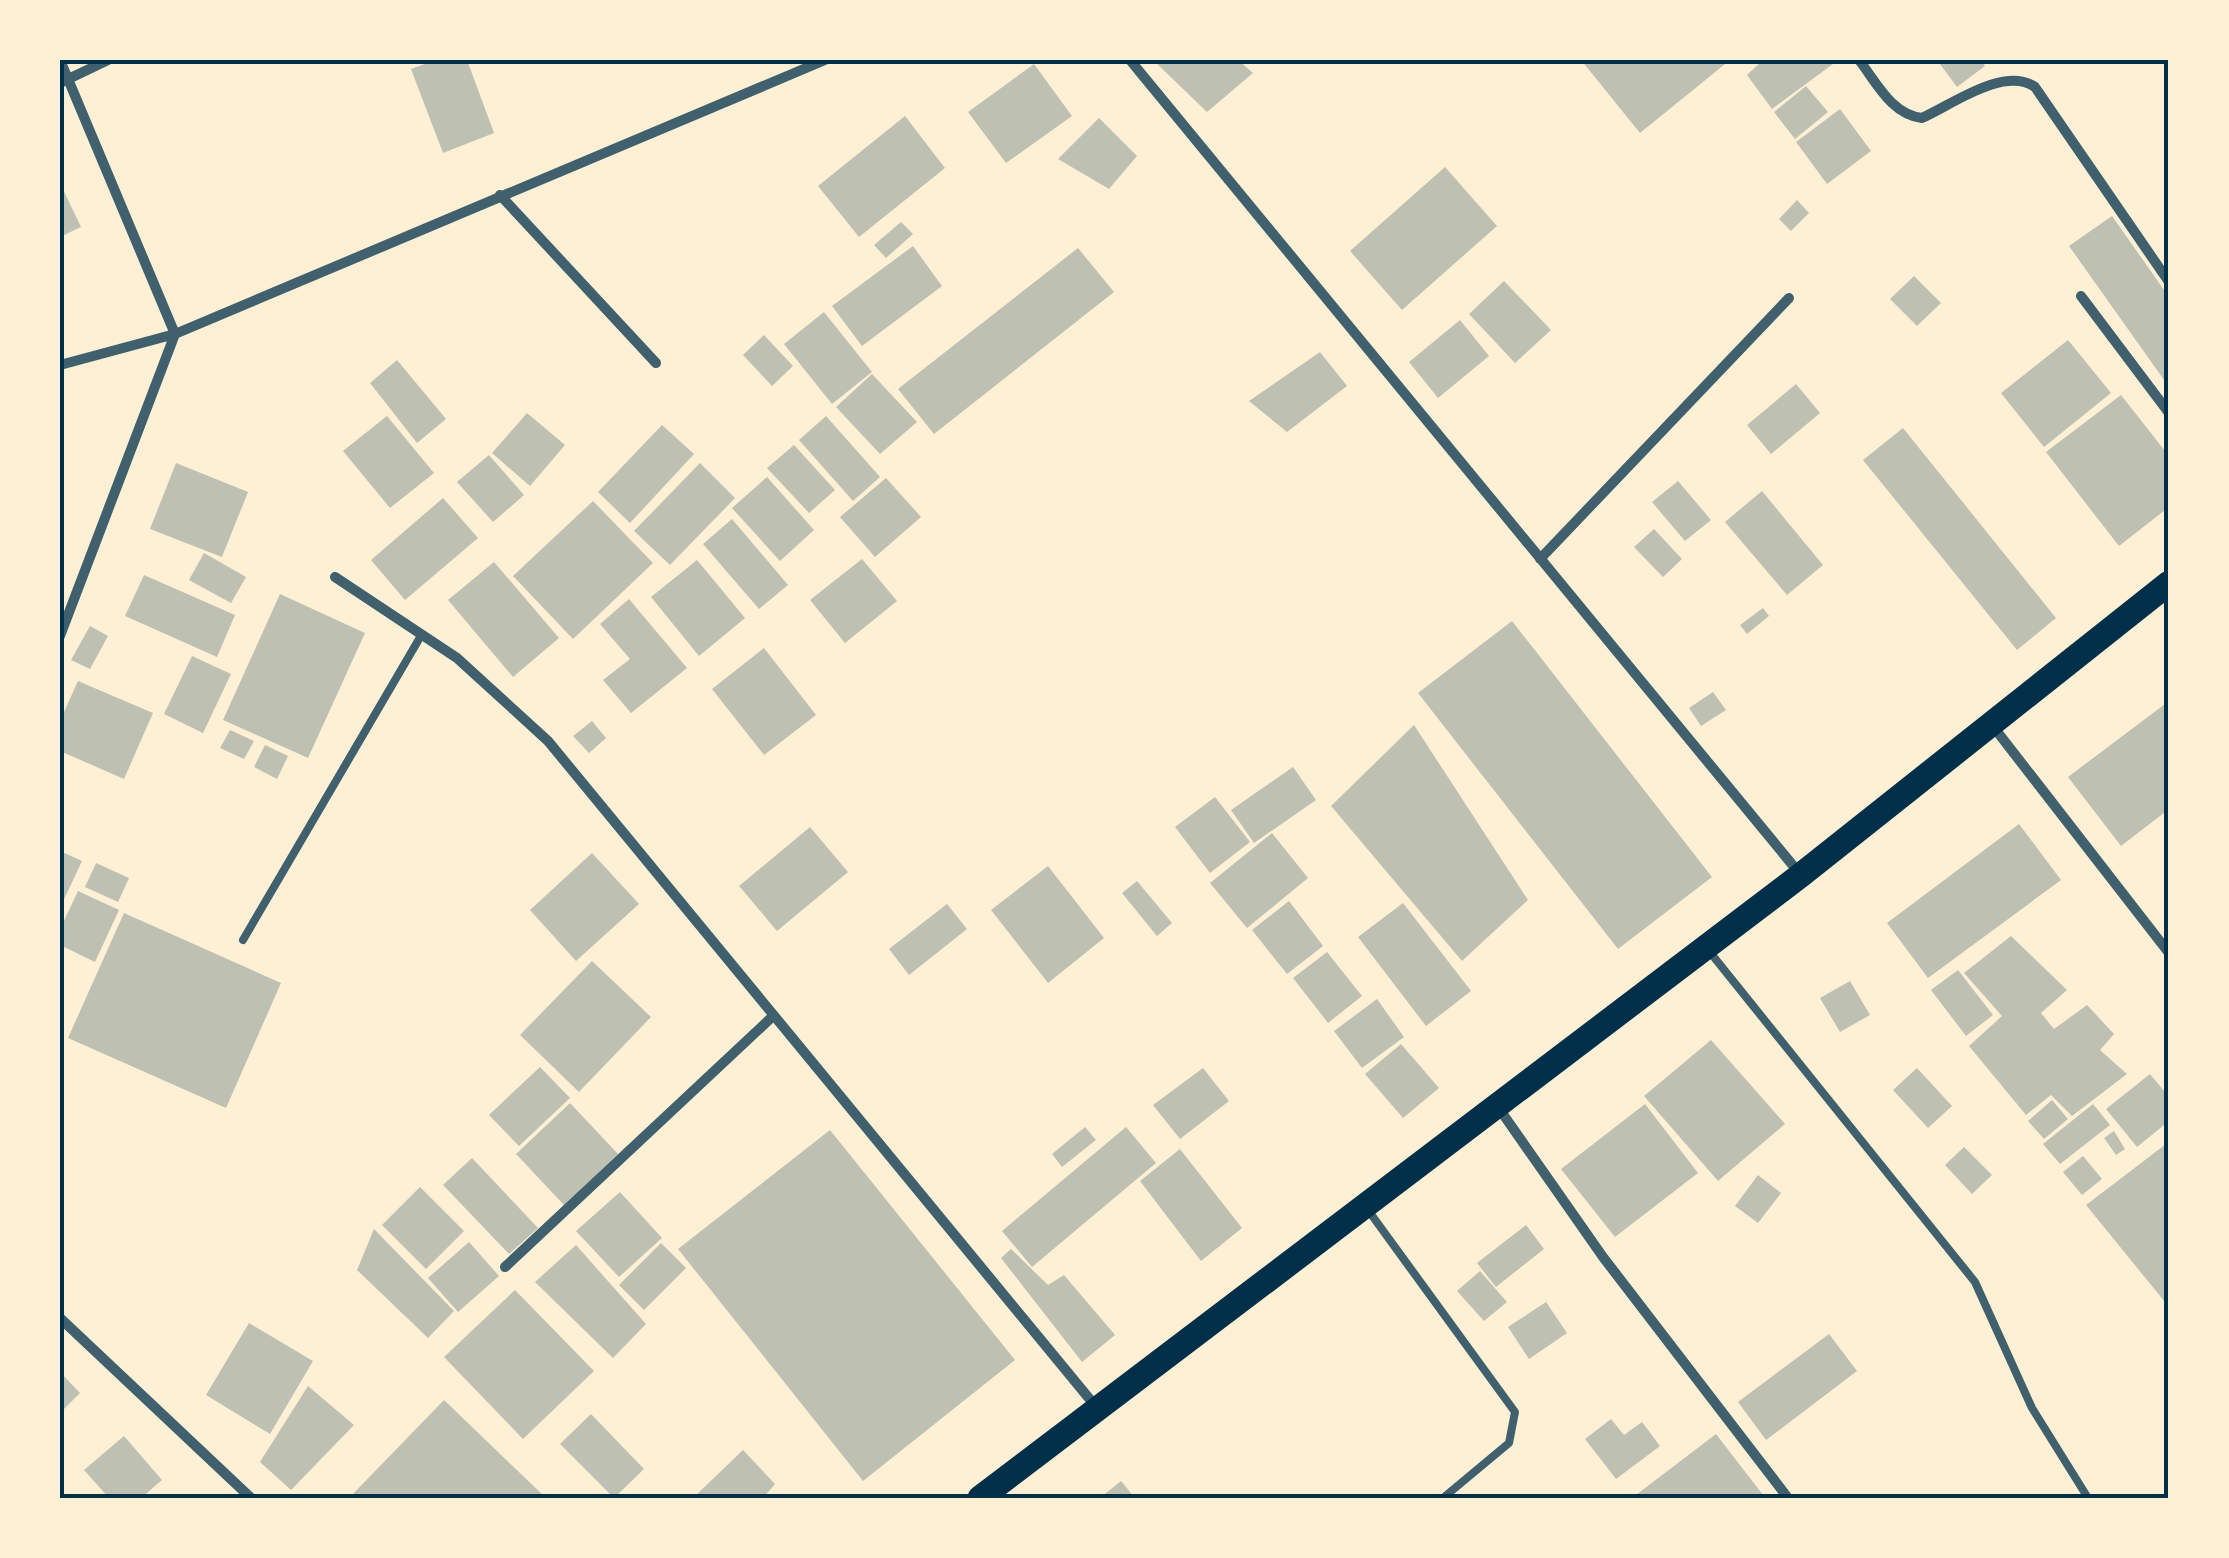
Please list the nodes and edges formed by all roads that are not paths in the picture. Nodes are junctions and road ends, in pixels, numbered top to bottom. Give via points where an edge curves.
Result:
1 (60, 60) edge
2 (108, 60) edge
3 (825, 60) edge
4 (1130, 60) edge
5 (1859, 60) edge
6 (64, 81) edge
7 (500, 195) junction
8 (2169, 282) edge
9 (2081, 296) dead end
10 (1789, 298) dead end
11 (175, 334) junction
12 (656, 363) dead end
13 (60, 365) edge
14 (2169, 413) edge
15 (1540, 559) junction
16 (335, 577) dead end
17 (2169, 584) edge
18 (422, 634) junction
19 (60, 636) edge
20 (1991, 725) junction
21 (1800, 875) junction
22 (243, 940) dead end
23 (1706, 947) junction
24 (2169, 953) edge
25 (772, 1017) junction
26 (1497, 1106) junction
27 (1365, 1206) junction
28 (506, 1267) dead end
29 (60, 1318) edge
30 (1097, 1409) junction
31 (251, 1498) edge
32 (980, 1498) edge
33 (1443, 1498) edge
34 (1788, 1498) edge
35 (2088, 1498) edge

1 - 6 street
2 - 6 street
3 - 7 street
4 - 15 street
5 - 8 street via 1908,116 1922,118 2006,80 2035,87
6 - 11 street
7 - 11 street
7 - 12 street
9 - 14 street
10 - 15 street
11 - 13 street
11 - 19 street
15 - 21 street
16 - 18 street
17 - 20 main road
18 - 22 lane
18 - 25 street via 548,741
20 - 21 main road
20 - 24 street
21 - 23 main road
23 - 26 main road
23 - 35 lane via 1975,1282 2032,1408
25 - 28 street
25 - 30 street
26 - 27 main road
26 - 34 street
27 - 30 main road
27 - 33 lane via 1515,1412 1510,1442
29 - 31 street
30 - 32 main road

